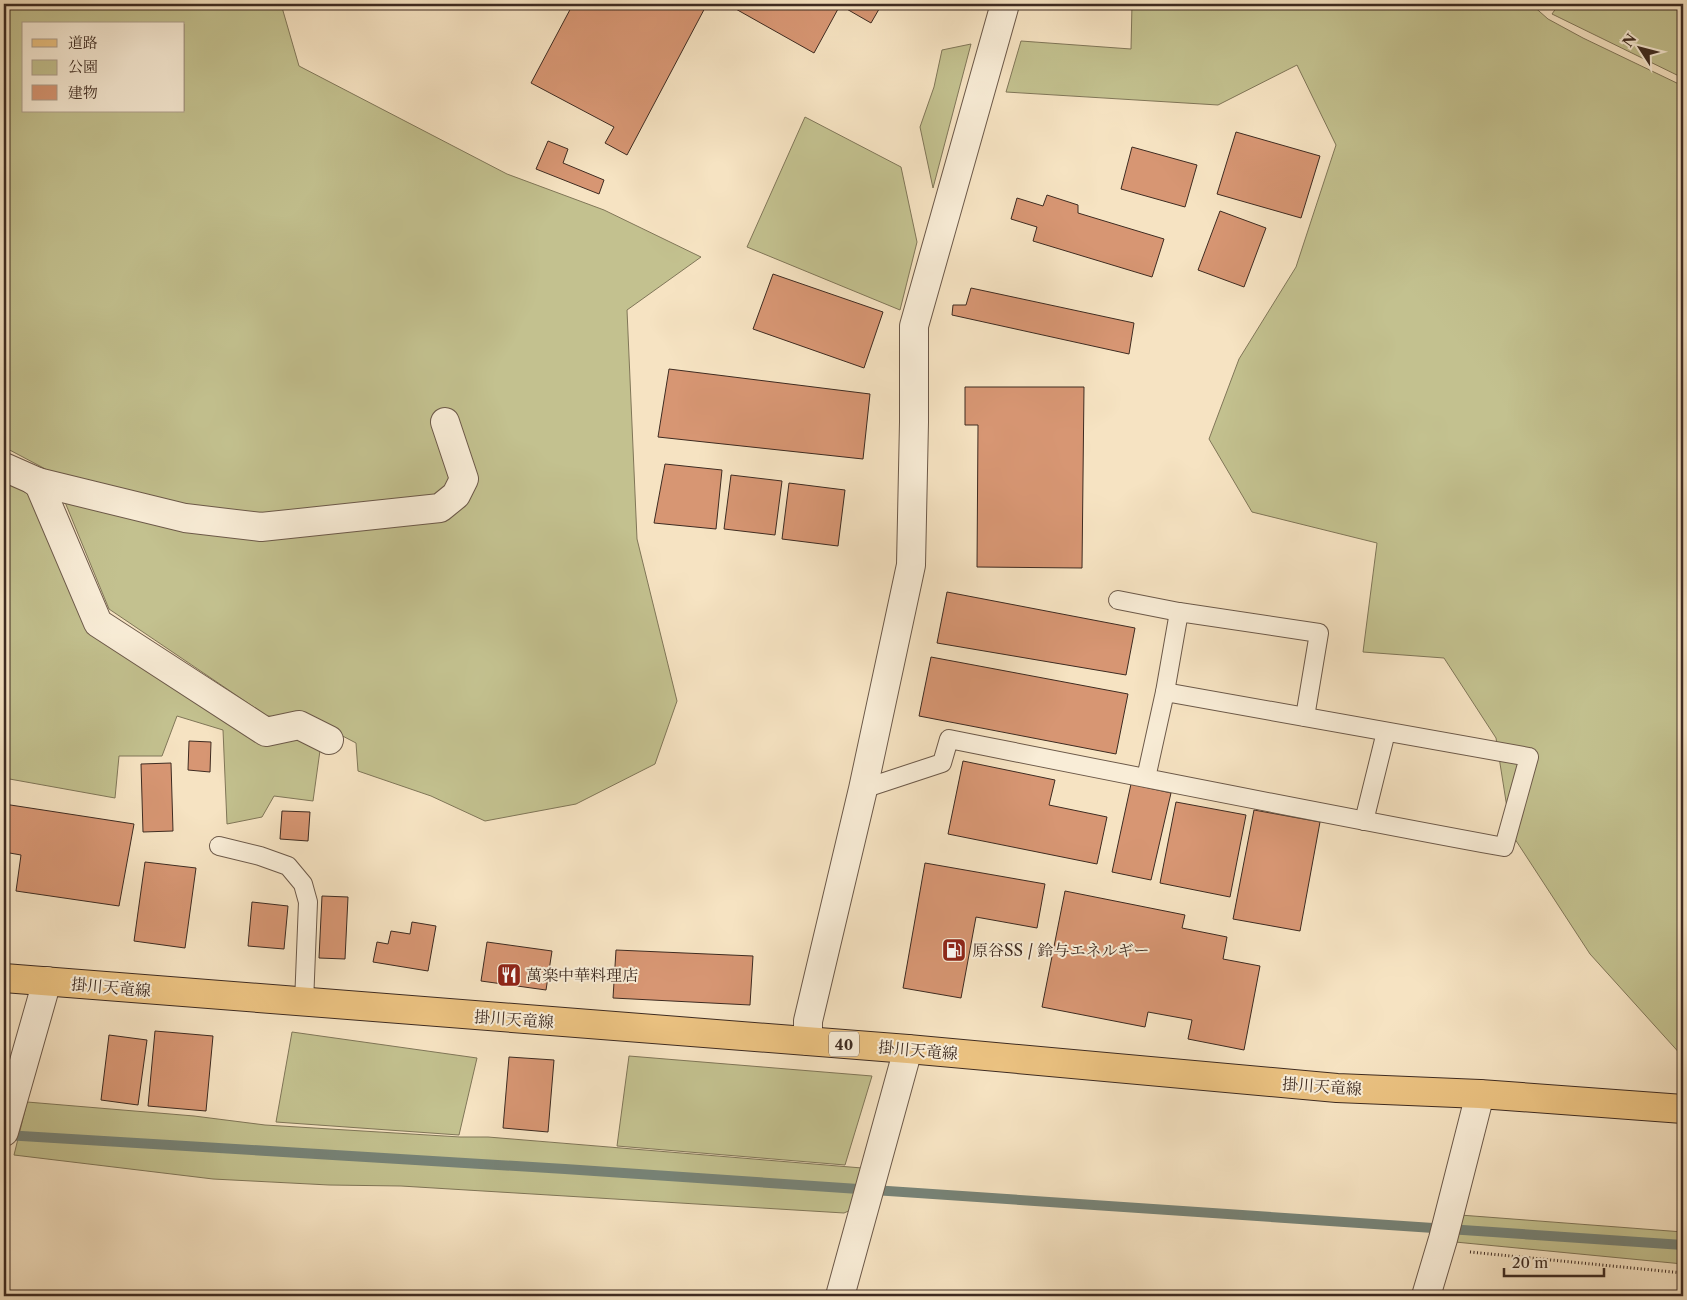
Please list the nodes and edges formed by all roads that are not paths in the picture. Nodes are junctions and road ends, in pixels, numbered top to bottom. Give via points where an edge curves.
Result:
1 (1005, 4) edge
2 (445, 422) dead end
3 (4, 467) edge
4 (34, 481) junction
5 (1118, 600) dead end
6 (1179, 612) junction
7 (1166, 692) junction
8 (1305, 717) junction
9 (1386, 732) junction
10 (330, 740) dead end
11 (1146, 778) junction
12 (863, 789) junction
13 (1364, 821) junction
14 (219, 846) dead end
15 (4, 978) edge
16 (47, 981) junction
17 (304, 1003) junction
18 (808, 1041) junction
19 (908, 1049) junction
20 (1480, 1094) junction
21 (1683, 1109) edge
22 (6, 1116) edge
23 (840, 1296) edge
24 (1426, 1296) edge

1 - 12 street via 914,326 911,565
2 - 4 street via 464,479 456,495 440,508 261,527 185,518
3 - 4 street
4 - 10 street via 38,482 98,622 266,732 299,725
5 - 6 lane
6 - 7 lane
6 - 8 lane via 1319,633
7 - 8 lane
7 - 11 lane
8 - 9 lane
9 - 13 lane
9 - 13 lane via 1529,757 1504,847
11 - 12 lane via 949,739 942,763
11 - 13 lane
12 - 18 street via 811,1012
14 - 17 lane via 288,866 303,884 308,902
15 - 16 main road, 掛川天竜線 / 40
16 - 17 main road, 掛川天竜線 / 40
16 - 22 street
17 - 18 main road, 掛川天竜線 / 40
18 - 19 main road, 掛川天竜線 / 40
19 - 20 main road, 掛川天竜線 / 40 via 1336,1088
19 - 23 street
20 - 21 main road, 掛川天竜線 / 40
20 - 24 street

